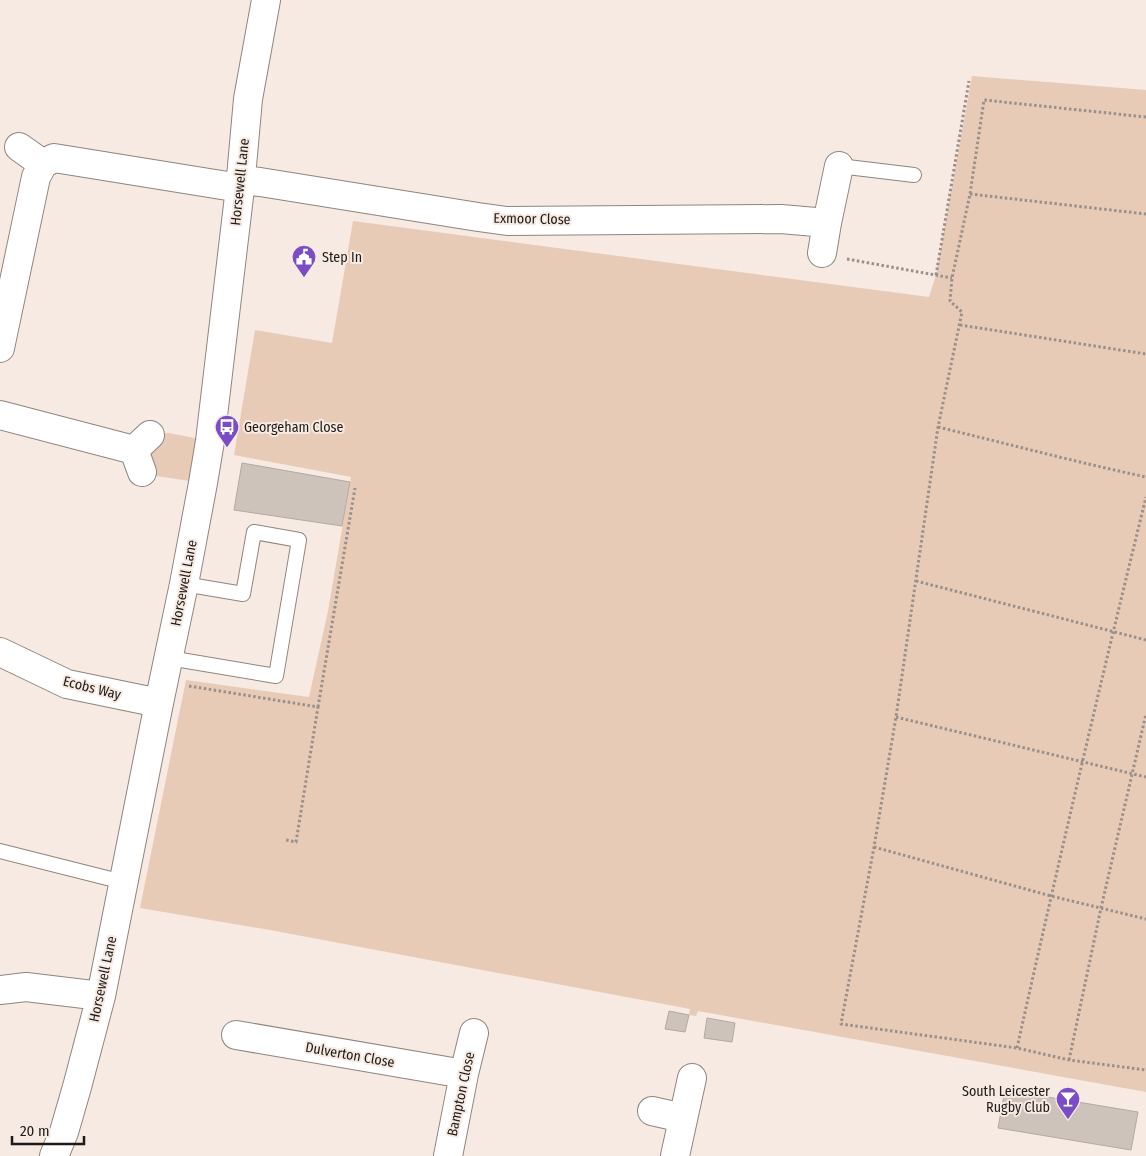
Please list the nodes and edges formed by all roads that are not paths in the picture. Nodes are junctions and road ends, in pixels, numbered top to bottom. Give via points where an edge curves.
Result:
1 (266, 0) edge
2 (19, 147) dead end
3 (43, 164) junction
4 (839, 166) joint
5 (914, 175) dead end
6 (240, 184) junction
7 (827, 223) junction
8 (822, 252) road end
9 (0, 348) edge
10 (0, 415) edge
11 (142, 452) dead end
12 (184, 584) junction
13 (0, 652) edge
14 (164, 681) junction
15 (0, 851) edge
16 (124, 882) junction
17 (0, 990) edge
18 (101, 996) junction
19 (474, 1033) dead end
20 (236, 1035) dead end
21 (464, 1074) junction
22 (692, 1078) dead end
23 (652, 1111) dead end
24 (683, 1118) junction
25 (54, 1156) edge
26 (448, 1156) edge
27 (675, 1156) edge

1 - 6 street, Horsewell Lane via 248,99
2 - 3 street
3 - 6 street via 54,158
3 - 9 street via 36,177
4 - 5 lane
4 - 7 street
6 - 7 street, Exmoor Close via 260,182 507,221 781,219
6 - 12 street, Horsewell Lane via 210,441
7 - 8 street
10 - 11 street
12 - 14 street, Horsewell Lane
12 - 14 lane via 243,594 254,532 299,540 276,676
13 - 14 street, Ecobs Way via 67,684
14 - 16 street, Horsewell Lane
15 - 16 lane
16 - 18 street, Horsewell Lane
17 - 18 street via 26,987
18 - 25 street, Horsewell Lane via 64,1132
19 - 21 street, Bampton Close
20 - 21 street, Dulverton Close
21 - 26 street, Bampton Close
22 - 24 street
23 - 24 street
24 - 27 street

